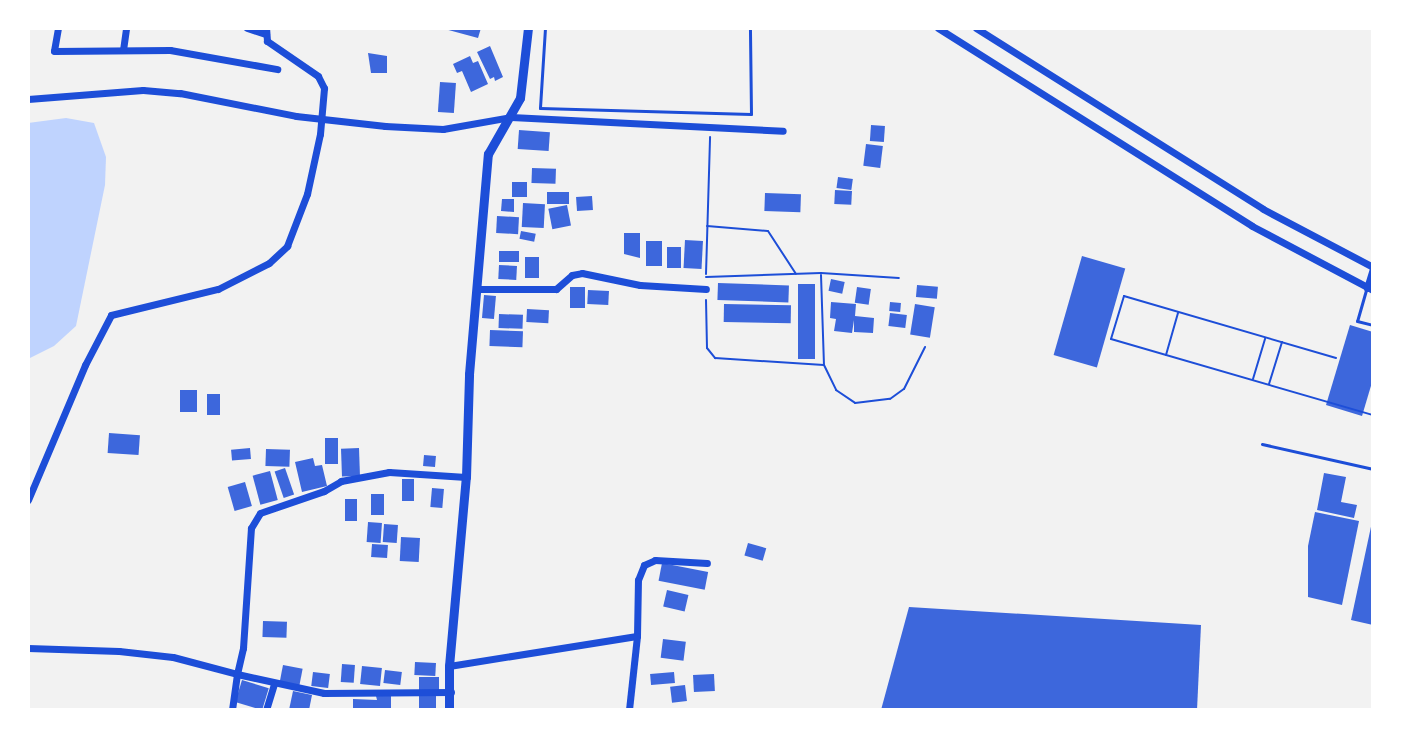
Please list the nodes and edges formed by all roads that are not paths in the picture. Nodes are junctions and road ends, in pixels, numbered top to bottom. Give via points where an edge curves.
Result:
1 (58, 28) edge
2 (126, 28) edge
3 (247, 28) edge
4 (528, 28) edge
5 (545, 28) edge
6 (750, 28) edge
7 (938, 28) edge
8 (976, 28) edge
9 (266, 31) edge
10 (123, 50) junction
11 (277, 69) dead end
12 (28, 99) edge
13 (511, 117) junction
14 (322, 119) junction
15 (783, 131) dead end
16 (1373, 267) edge
17 (477, 289) junction
18 (706, 289) road end
19 (1370, 289) edge
20 (1373, 325) edge
21 (1262, 444) dead end
22 (1373, 469) edge
23 (466, 477) junction
24 (28, 500) edge
25 (707, 563) dead end
26 (637, 636) junction
27 (28, 648) edge
28 (449, 666) junction
29 (237, 674) junction
30 (274, 684) junction
31 (451, 692) junction
32 (232, 710) edge
33 (266, 710) edge
34 (449, 710) edge
35 (629, 710) edge

1 - 10 street via 54,51
2 - 10 street
3 - 9 street
4 - 13 street via 523,86
5 - 6 lane via 540,108 751,114
7 - 19 street via 1252,226
8 - 16 street via 1263,209
9 - 14 street via 267,41 318,76 324,88
10 - 11 street via 170,50
12 - 14 street via 167,92
13 - 14 street via 443,129
13 - 15 street
13 - 17 street via 488,154
14 - 24 street via 307,194 287,246 269,263 218,289 111,315
16 - 19 street
17 - 18 street via 556,289 582,273 640,285
17 - 23 street
19 - 20 lane via 1357,321
21 - 22 lane
23 - 28 street
23 - 29 street via 389,472 341,481 260,513 251,528
25 - 26 street via 655,560 644,565 638,580
26 - 28 street
26 - 35 street
27 - 29 street via 173,657
28 - 31 street
29 - 30 street
29 - 32 street
30 - 31 street via 324,693
30 - 33 street
31 - 34 street

